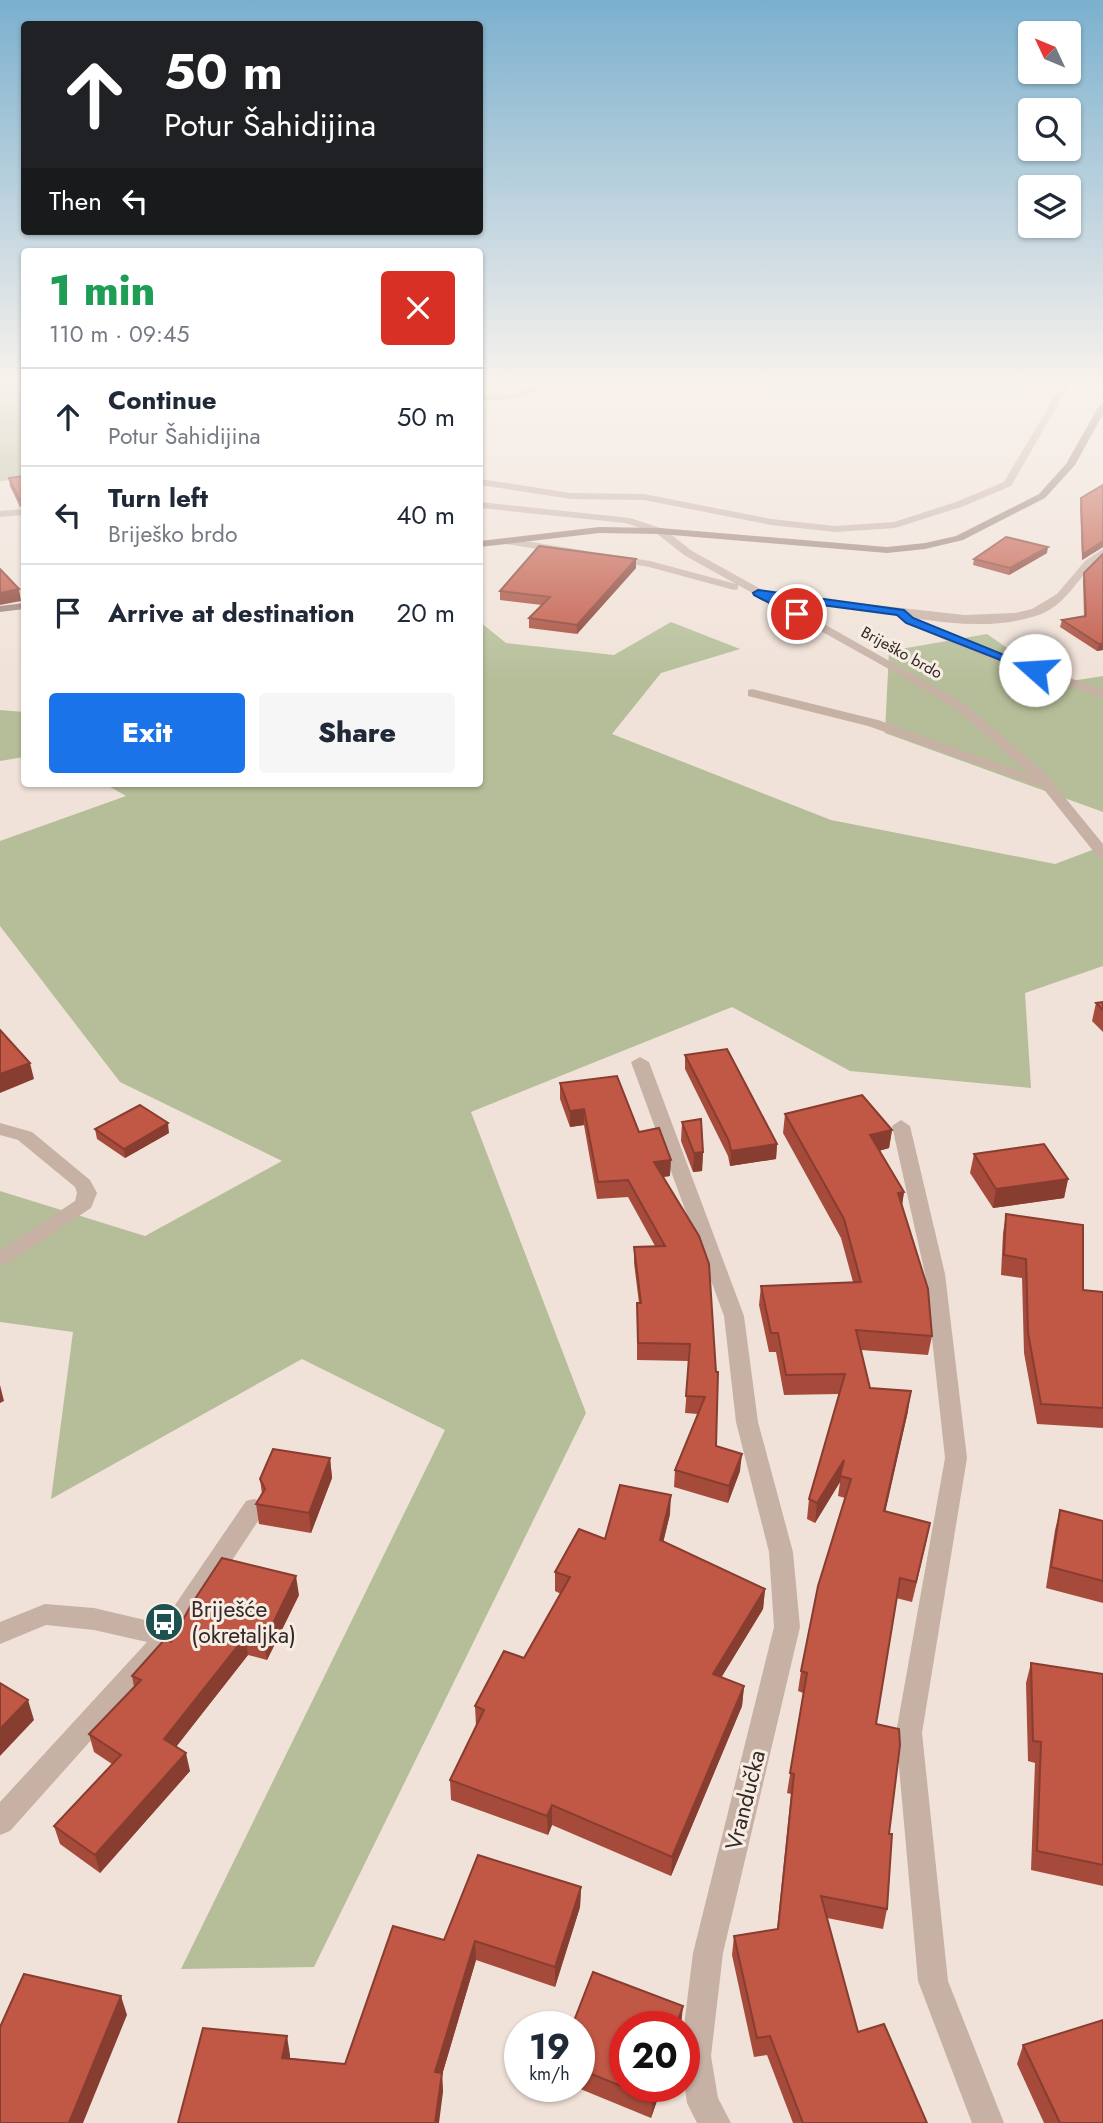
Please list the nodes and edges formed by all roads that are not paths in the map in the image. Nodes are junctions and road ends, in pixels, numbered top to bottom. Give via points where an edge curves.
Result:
1 (487, 483) edge
2 (1009, 483) edge
3 (1054, 483) edge
4 (483, 505) edge
5 (21, 512) edge
6 (0, 514) edge
7 (660, 531) junction
8 (506, 541) junction
9 (483, 544) edge
10 (1103, 552) edge
11 (758, 593) junction
12 (21, 606) edge
13 (0, 609) edge
14 (900, 612) junction
15 (752, 693) dead end
16 (1103, 694) edge
17 (1047, 786) junction
18 (1103, 854) edge
19 (640, 1062) dead end
20 (901, 1126) dead end
21 (0, 1129) edge
22 (0, 1259) edge
23 (254, 1508) dead end
24 (0, 1633) edge
25 (167, 1636) junction
26 (0, 1822) edge
27 (715, 2123) edge
28 (988, 2123) edge

1 - 2 street via 571,496 644,497 835,529 895,525
3 - 7 street via 1042,496 960,538 925,547 887,550
4 - 7 street via 626,520
5 - 6 street
7 - 8 street via 599,530
7 - 11 street, Briješko brdo via 688,553
8 - 9 street
8 - 11 street via 650,564
10 - 14 street via 1085,565 1055,602 1036,611 986,619
11 - 14 street
11 - 17 street, Briješko brdo via 961,707
12 - 13 street
14 - 16 street via 909,621 990,654
15 - 17 street via 886,727
17 - 18 street, Briješko brdo
19 - 27 street, Vrandučka via 734,1316 747,1422 781,1552 788,1627 708,1953 696,2056 703,2103
20 - 28 street via 935,1274 956,1458 909,1733 933,1981
21 - 22 street via 25,1136 88,1193 84,1205
23 - 25 street
24 - 25 street via 45,1614 94,1619
25 - 26 street

